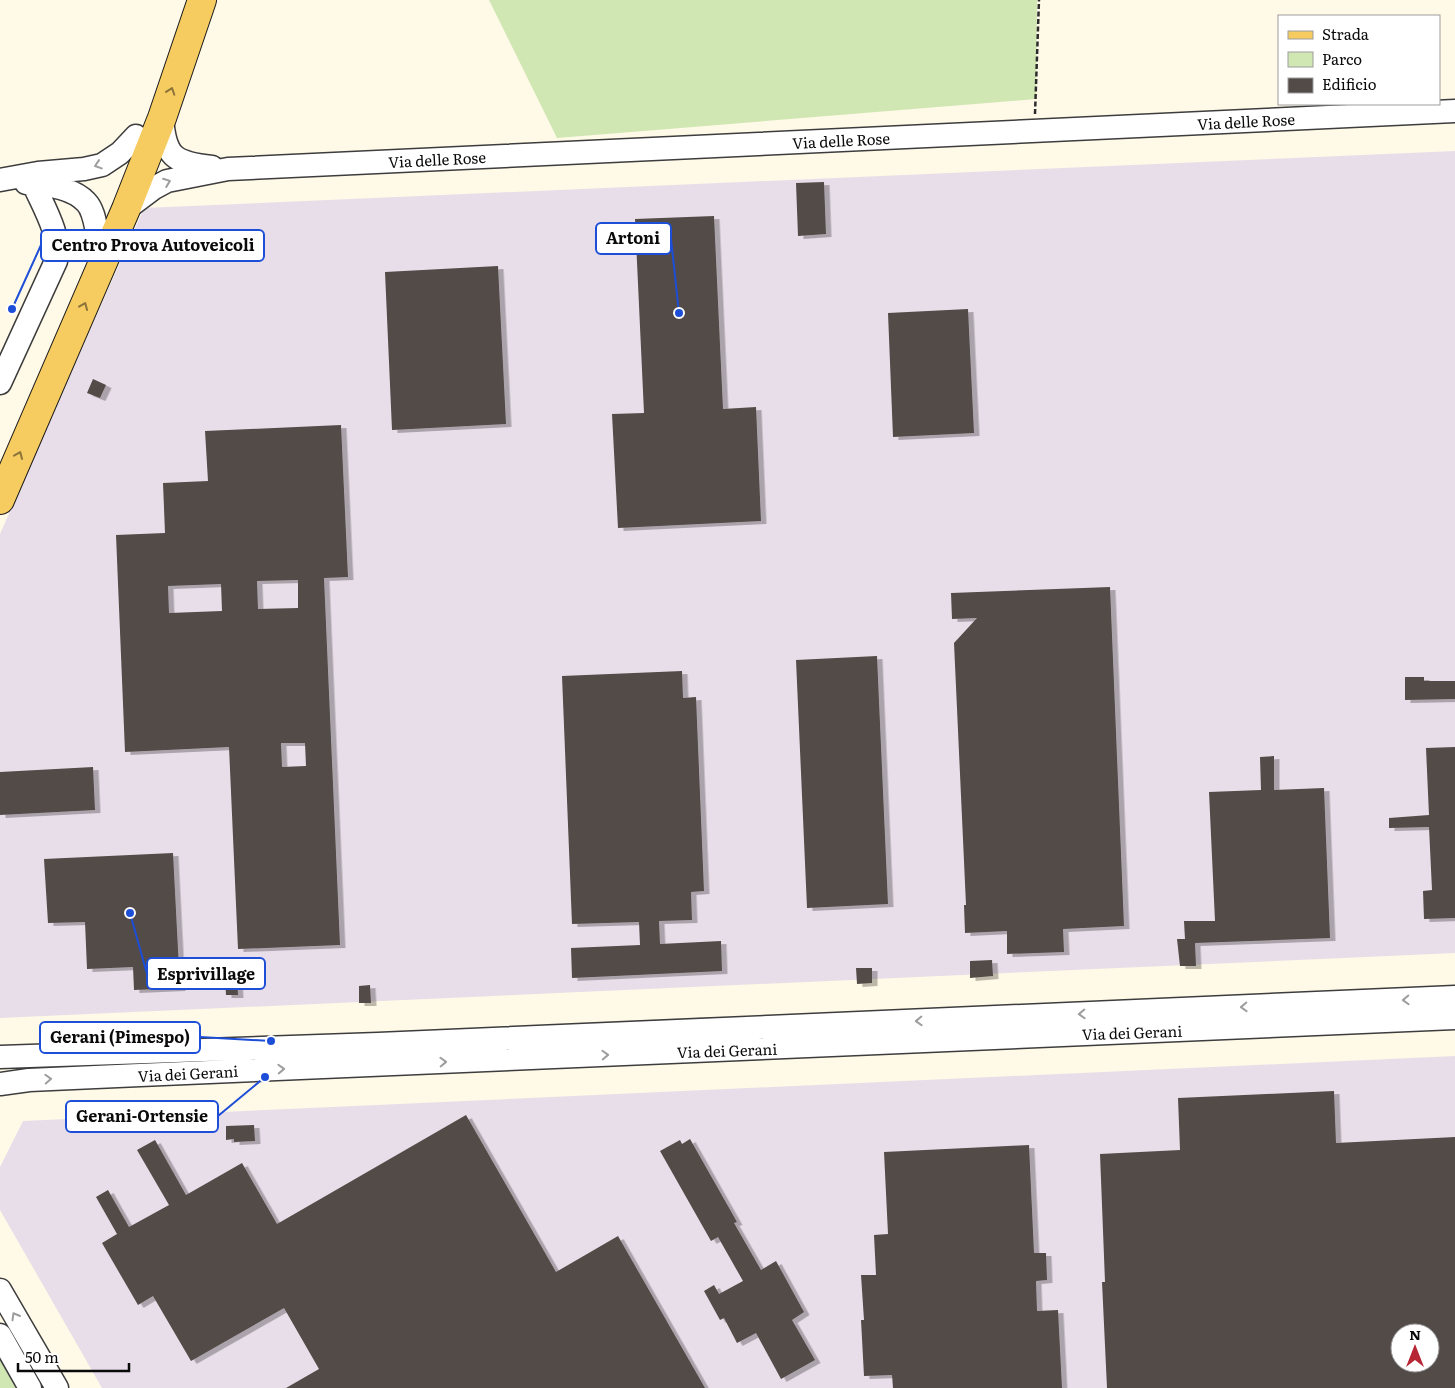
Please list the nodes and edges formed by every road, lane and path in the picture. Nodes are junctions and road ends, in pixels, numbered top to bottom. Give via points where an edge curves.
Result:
1 (184, 0) edge
2 (202, 0) edge
3 (1039, 0) edge
4 (1455, 111) edge
5 (162, 118) junction
6 (1036, 131) junction
7 (136, 136) junction
8 (228, 169) junction
9 (0, 180) edge
10 (33, 184) junction
11 (126, 209) junction
12 (96, 232) junction
13 (0, 384) edge
14 (0, 456) edge
15 (0, 500) edge
16 (1455, 997) edge
17 (1455, 1018) edge
18 (0, 1057) edge
19 (0, 1084) edge
20 (0, 1290) edge
21 (0, 1335) edge
22 (30, 1388) edge
23 (57, 1388) edge

1 - 7 main road
5 -> 2 main road
3 - 6 path
4 - 6 street, Via delle Rose
5 - 8 street via 164,140 170,153 186,162
5 - 11 main road
6 - 8 street, Via delle Rose
7 -> 9 street via 120,153 102,165
7 - 12 main road
11 -> 8 street via 167,181
9 - 10 street
10 - 12 street via 71,191 86,202 94,218
10 - 13 street via 57,240 58,250 56,261
15 -> 11 main road
12 - 14 main road
16 -> 18 street, Via dei Gerani via 378,1044
19 -> 17 street, Via dei Gerani via 29,1080
23 -> 20 street
21 - 22 street

